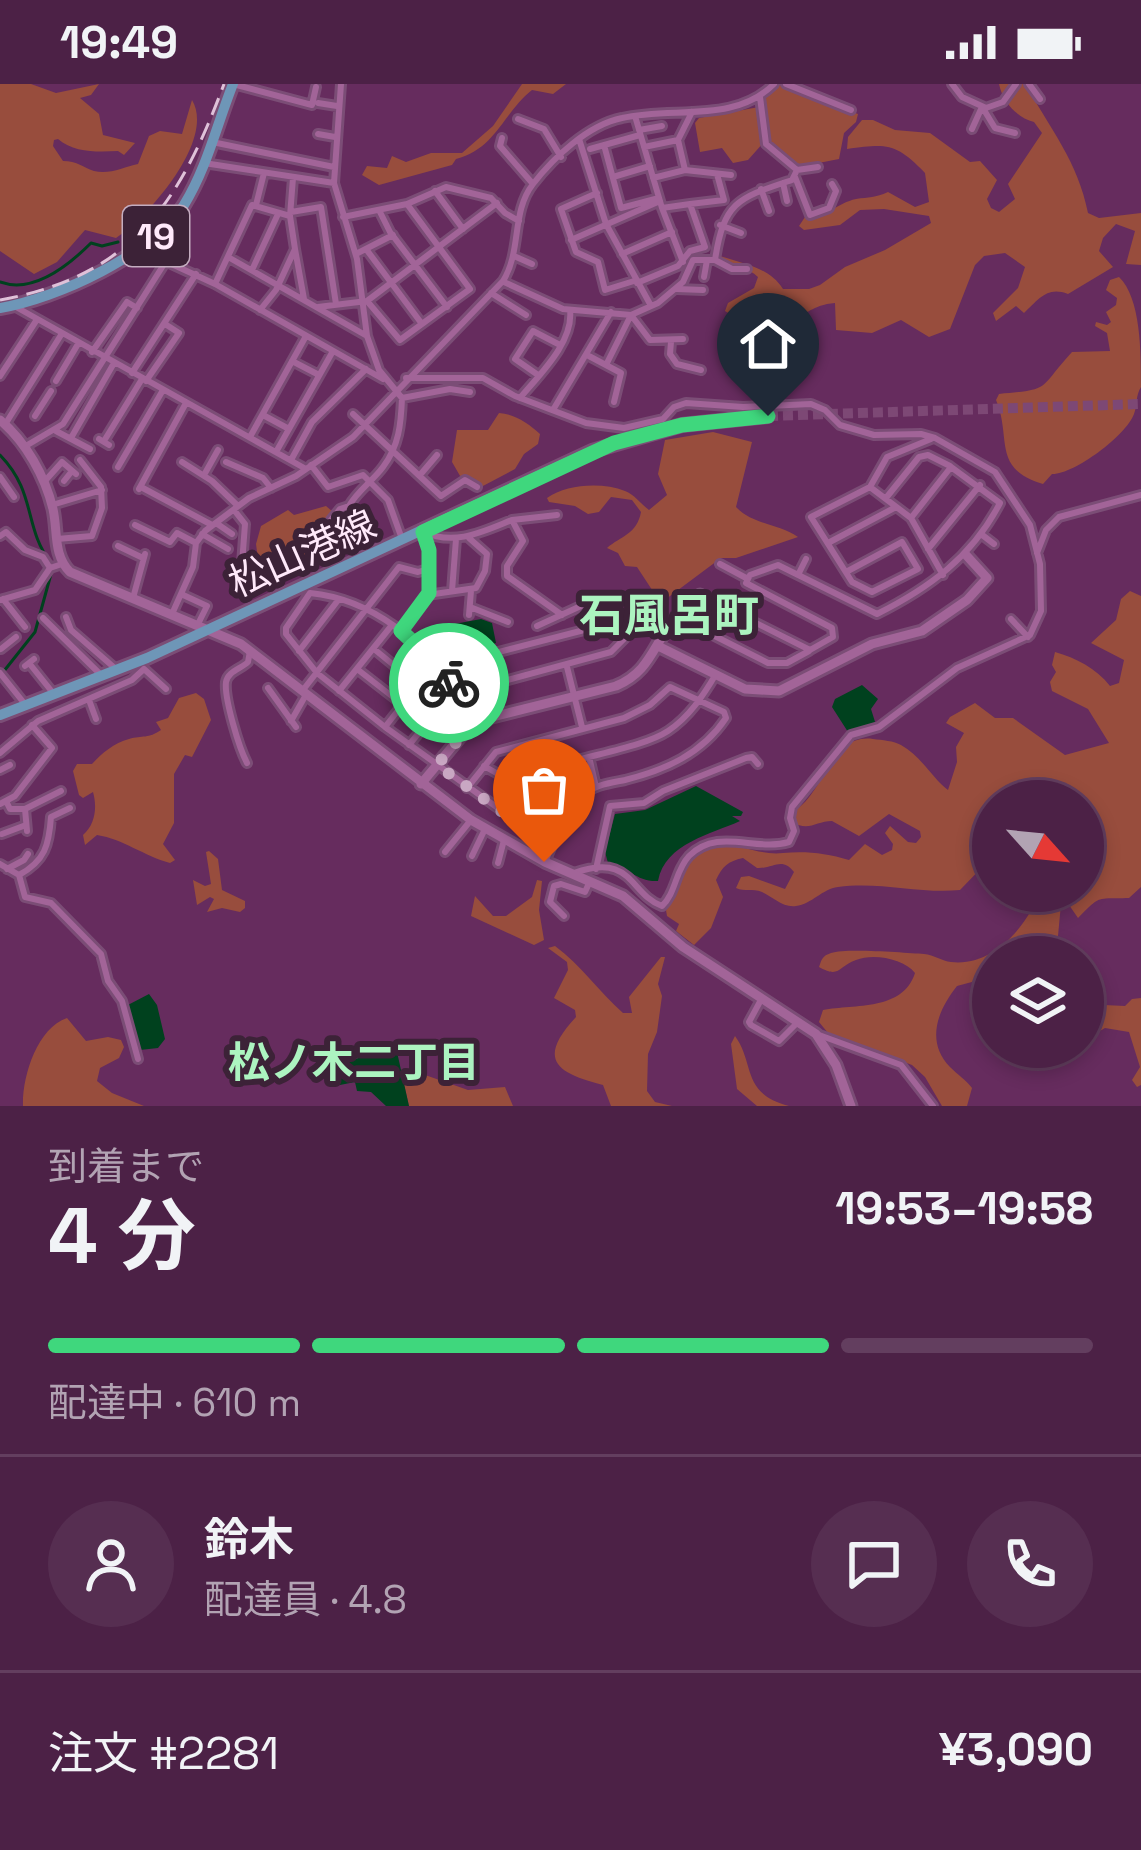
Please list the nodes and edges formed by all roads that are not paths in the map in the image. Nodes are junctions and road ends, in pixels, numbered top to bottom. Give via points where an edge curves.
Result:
1 (233, 84) edge
2 (341, 84) edge
3 (774, 84) edge
4 (786, 84) edge
5 (952, 84) edge
6 (1016, 84) edge
7 (1030, 84) edge
8 (314, 86) edge
9 (760, 97) junction
10 (1040, 99) dead end
11 (318, 104) dead end
12 (338, 106) junction
13 (982, 107) junction
14 (850, 110) dead end
15 (692, 112) junction
16 (635, 116) junction
17 (518, 119) dead end
18 (662, 126) dead end
19 (972, 129) dead end
20 (640, 132) junction
21 (1015, 133) dead end
22 (318, 134) dead end
23 (335, 137) junction
24 (502, 138) dead end
25 (579, 140) junction
26 (678, 140) junction
27 (212, 142) junction
28 (604, 145) junction
29 (644, 147) junction
30 (590, 149) dead end
31 (561, 157) junction
32 (526, 160) dead end
33 (204, 163) junction
34 (650, 166) junction
35 (818, 166) dead end
36 (334, 167) junction
37 (519, 168) junction
38 (685, 170) junction
39 (264, 173) junction
40 (717, 173) junction
41 (796, 174) junction
42 (731, 175) dead end
43 (293, 178) junction
44 (612, 178) junction
45 (653, 178) junction
46 (783, 183) junction
47 (334, 184) junction
48 (533, 184) junction
49 (832, 184) dead end
50 (761, 189) junction
51 (435, 191) junction
52 (597, 193) junction
53 (749, 193) junction
54 (787, 201) dead end
55 (497, 203) junction
56 (660, 203) junction
57 (407, 204) junction
58 (690, 204) junction
59 (754, 205) dead end
60 (256, 206) junction
61 (379, 210) junction
62 (769, 211) dead end
63 (278, 214) junction
64 (290, 214) junction
65 (343, 217) junction
66 (519, 220) junction
67 (607, 224) junction
68 (720, 225) junction
69 (463, 229) junction
70 (567, 230) junction
71 (671, 232) junction
72 (741, 233) dead end
73 (393, 235) junction
74 (551, 235) dead end
75 (153, 238) junction
76 (571, 240) junction
77 (438, 247) junction
78 (137, 248) junction
79 (295, 249) junction
80 (366, 249) junction
81 (356, 254) junction
82 (622, 254) junction
83 (154, 256) junction
84 (228, 256) junction
85 (514, 256) junction
86 (711, 260) junction
87 (166, 261) junction
88 (683, 262) junction
89 (415, 264) junction
90 (532, 264) dead end
91 (747, 269) dead end
92 (252, 270) junction
93 (196, 274) junction
94 (704, 277) dead end
95 (503, 281) junction
96 (391, 282) junction
97 (636, 282) junction
98 (215, 284) junction
99 (278, 284) junction
100 (675, 289) junction
101 (703, 290) dead end
102 (491, 293) junction
103 (304, 299) junction
104 (365, 301) junction
105 (336, 304) junction
106 (650, 304) junction
107 (15, 305) junction
108 (318, 307) junction
109 (447, 307) junction
110 (0, 308) edge
111 (137, 308) junction
112 (260, 310) junction
113 (570, 310) junction
114 (611, 312) junction
115 (526, 315) dead end
116 (631, 315) junction
117 (35, 321) junction
118 (165, 323) junction
119 (422, 324) junction
120 (61, 335) junction
121 (305, 336) junction
122 (367, 336) junction
123 (683, 339) dead end
124 (671, 342) junction
125 (78, 344) junction
126 (560, 345) junction
127 (332, 351) junction
128 (92, 352) junction
129 (586, 354) junction
130 (104, 358) junction
131 (292, 361) junction
132 (114, 364) junction
133 (605, 365) junction
134 (366, 369) junction
135 (701, 370) dead end
136 (132, 373) junction
137 (319, 375) junction
138 (538, 375) junction
139 (0, 376) edge
140 (468, 376) junction
141 (406, 378) junction
142 (144, 380) junction
143 (385, 380) junction
144 (56, 381) dead end
145 (164, 390) junction
146 (395, 390) junction
147 (50, 395) dead end
148 (402, 398) junction
149 (520, 398) junction
150 (20, 400) junction
151 (614, 402) dead end
152 (186, 403) junction
153 (553, 410) junction
154 (353, 414) dead end
155 (263, 415) junction
156 (768, 416) tunnel mouth
157 (3, 422) edge
158 (364, 426) junction
159 (289, 429) junction
160 (55, 430) junction
161 (250, 437) junction
162 (71, 438) junction
163 (935, 438) junction
164 (104, 442) dead end
165 (24, 447) junction
166 (90, 448) dead end
167 (218, 451) dead end
168 (276, 452) junction
169 (392, 452) junction
170 (437, 454) dead end
171 (80, 460) dead end
172 (291, 460) junction
173 (182, 462) dead end
174 (226, 462) dead end
175 (118, 466) dead end
176 (952, 466) junction
177 (309, 467) junction
178 (204, 475) junction
179 (419, 476) junction
180 (0, 477) edge
181 (64, 481) dead end
182 (370, 482) junction
183 (44, 483) junction
184 (980, 484) junction
185 (477, 487) dead end
186 (870, 487) junction
187 (271, 488) junction
188 (102, 490) junction
189 (1011, 495) junction
190 (1141, 495) edge
191 (14, 497) dead end
192 (886, 498) junction
193 (1000, 503) junction
194 (52, 505) junction
195 (896, 507) junction
196 (236, 508) junction
197 (557, 515) dead end
198 (911, 518) junction
199 (331, 520) dead end
200 (512, 520) junction
201 (214, 524) junction
202 (134, 526) dead end
203 (423, 532) junction
204 (202, 533) junction
205 (232, 534) dead end
206 (981, 534) junction
207 (0, 536) edge
208 (467, 537) junction
209 (56, 539) junction
210 (456, 539) junction
211 (403, 541) junction
212 (196, 542) junction
213 (828, 543) junction
214 (994, 544) dead end
215 (120, 549) dead end
216 (228, 549) dead end
217 (928, 549) junction
218 (1036, 553) junction
219 (965, 555) junction
220 (806, 559) dead end
221 (62, 563) junction
222 (242, 564) dead end
223 (720, 564) dead end
224 (50, 568) junction
225 (428, 569) junction
226 (846, 572) junction
227 (798, 575) junction
228 (943, 575) junction
229 (748, 579) junction
230 (452, 591) junction
231 (471, 591) junction
232 (181, 594) junction
233 (428, 595) junction
234 (700, 595) joint
235 (133, 598) junction
236 (339, 599) junction
237 (2, 600) edge
238 (653, 605) dead end
239 (367, 609) junction
240 (172, 614) junction
241 (562, 616) junction
242 (66, 617) dead end
243 (677, 617) junction
244 (43, 618) dead end
245 (1011, 619) dead end
246 (502, 622) dead end
247 (392, 625) junction
248 (204, 626) junction
249 (537, 626) dead end
250 (401, 631) junction
251 (1028, 637) junction
252 (658, 646) junction
253 (2, 649) edge
254 (373, 649) junction
255 (810, 650) junction
256 (250, 651) junction
257 (299, 651) junction
258 (29, 663) dead end
259 (440, 667) junction
260 (567, 667) junction
261 (357, 669) junction
262 (113, 672) junction
263 (0, 674) edge
264 (317, 674) junction
265 (716, 674) junction
266 (286, 676) junction
267 (132, 680) junction
268 (418, 685) junction
269 (166, 688) dead end
270 (111, 689) junction
271 (339, 691) junction
272 (305, 692) junction
273 (456, 694) junction
274 (56, 695) junction
275 (574, 696) junction
276 (88, 699) junction
277 (25, 700) junction
278 (699, 700) junction
279 (402, 704) junction
280 (0, 715) edge
281 (432, 716) junction
282 (96, 719) dead end
283 (35, 723) junction
284 (385, 727) junction
285 (582, 727) junction
286 (459, 739) junction
287 (409, 745) junction
288 (0, 753) edge
289 (590, 760) junction
290 (247, 763) dead end
291 (758, 764) dead end
292 (10, 765) dead end
293 (437, 765) junction
294 (484, 766) junction
295 (0, 770) edge
296 (53, 778) dead end
297 (422, 784) junction
298 (520, 787) junction
299 (596, 787) junction
300 (466, 788) junction
301 (3, 802) edge
302 (70, 808) dead end
303 (25, 809) junction
304 (569, 814) junction
305 (471, 820) junction
306 (484, 829) junction
307 (1, 832) edge
308 (504, 840) junction
309 (555, 840) junction
310 (0, 846) edge
311 (445, 852) dead end
312 (28, 854) dead end
313 (472, 856) dead end
314 (544, 862) junction
315 (498, 863) dead end
316 (4, 866) edge
317 (596, 868) junction
318 (572, 874) junction
319 (19, 875) junction
320 (590, 881) junction
321 (564, 916) dead end
322 (763, 997) junction
323 (800, 1020) junction
324 (816, 1034) junction
325 (138, 1059) dead end
326 (851, 1106) edge
327 (932, 1106) edge

1 - 8 street via 312,105
1 - 27 main road, 19
2 - 12 street
3 - 9 street
4 - 14 street
5 - 13 street
6 - 13 street via 1003,102
7 - 10 street
9 - 15 street
9 - 41 street via 766,143
11 - 12 street
12 - 23 street
13 - 19 street
13 - 21 street via 995,128
15 - 16 street
15 - 26 street
16 - 20 street
16 - 25 street
17 - 31 street via 544,129
18 - 20 street
20 - 28 street
20 - 29 street
22 - 23 street
23 - 36 street
24 - 37 street
25 - 31 street
25 - 52 street
26 - 29 street
26 - 38 street
27 - 33 main road, 19
27 - 36 street
28 - 30 street
28 - 44 street
29 - 34 street
31 - 48 street
32 - 37 street
33 - 39 street
33 - 75 main road, 19 via 184,204
34 - 44 street
34 - 45 street
35 - 41 street
36 - 47 street
37 - 48 street
38 - 40 street
38 - 45 street
39 - 43 street
39 - 60 street
40 - 42 street
40 - 58 street via 724,200
41 - 46 street
41 - 49 street via 810,215 830,208
43 - 47 street
43 - 64 street
44 - 56 street via 623,209
45 - 56 street
46 - 50 street
46 - 54 street
47 - 65 street
48 - 66 street
50 - 53 street
50 - 62 street
51 - 55 street via 446,187
51 - 57 street
51 - 69 street
52 - 67 street
52 - 70 street via 561,209
53 - 59 street
53 - 68 street
55 - 66 street
55 - 69 street
56 - 58 street
56 - 67 street
56 - 71 street
57 - 61 street
57 - 77 street
58 - 88 street via 705,247
60 - 63 street
60 - 84 street
61 - 65 street
61 - 73 street
63 - 64 street
63 - 92 street
64 - 79 street
64 - 105 street via 321,207
65 - 81 street
66 - 85 street
67 - 76 street
67 - 82 street
68 - 72 street
68 - 86 street
69 - 77 street
70 - 74 street
70 - 76 street
71 - 82 street
71 - 88 street
73 - 80 street
73 - 89 street
75 - 78 main road, 19
75 - 83 street
76 - 97 street via 598,262 605,290
77 - 89 street
77 - 109 street via 470,289
78 - 83 street
78 - 107 main road, 19
79 - 99 street
79 - 103 street
80 - 81 street
80 - 96 street
81 - 104 street
82 - 97 street
83 - 87 street
84 - 92 street
84 - 98 street
85 - 90 street
85 - 95 street
86 - 91 street
86 - 94 street
86 - 100 street via 693,260
87 - 93 street
87 - 111 street
88 - 97 street
89 - 96 street
89 - 109 street
92 - 99 street
93 - 98 street
93 - 118 street
95 - 102 street
95 - 113 street
96 - 104 street
96 - 119 street
97 - 106 street
98 - 112 street
99 - 103 street
99 - 112 street
100 - 101 street
100 - 106 street
102 - 115 street
102 - 141 street
103 - 108 street
104 - 105 street
104 - 119 street via 395,338
104 - 122 street
105 - 108 street
106 - 116 street
107 - 110 main road, 19
107 - 117 street
108 - 122 street
109 - 119 street
111 - 128 street via 127,302
111 - 130 street
112 - 121 street
113 - 114 street
113 - 126 street
114 - 116 street
114 - 129 street
116 - 124 street via 645,338
116 - 133 street
117 - 120 street
117 - 139 street
118 - 136 street
118 - 142 street via 179,333
120 - 125 street
120 - 150 street
121 - 127 street
121 - 131 street
122 - 143 street
123 - 124 street
124 - 135 street via 676,367
125 - 128 street
125 - 144 street
126 - 138 street
126 - 138 street via 533,331 515,359
127 - 134 street
127 - 137 street
128 - 130 street
129 - 133 street
129 - 153 street
130 - 132 street
130 - 160 street
131 - 137 street
131 - 155 street
132 - 136 street
132 - 162 street
133 - 151 street via 621,373
134 - 143 street
134 - 172 street via 312,422
136 - 142 street
137 - 159 street
138 - 149 street
140 - 141 street
140 - 148 street via 469,392
140 - 149 street
141 - 146 street
142 - 145 street
142 - 164 street
143 - 146 street
145 - 152 street
145 - 175 street
146 - 148 street
146 - 158 street
147 - 150 street via 37,413
148 - 169 street
149 - 153 street
150 - 157 street
152 - 161 street
152 - 201 street via 140,488
153 - 163 street via 627,429 686,403 811,404 840,425 874,435
154 - 158 street
155 - 159 street
155 - 161 street
156 - 203 main road, 松山港線 via 614,443
157 - 165 main road
158 - 169 street
158 - 177 street
159 - 168 street
160 - 162 street
160 - 165 street
161 - 168 street
162 - 166 street
163 - 186 street via 887,457
163 - 189 street via 992,470
165 - 183 main road
167 - 178 street
168 - 172 street
169 - 179 street
169 - 182 street
170 - 179 street
171 - 188 street
172 - 177 street
173 - 178 street
174 - 187 street
176 - 184 street
176 - 192 street via 919,458
176 - 198 street
177 - 182 street via 328,487 363,476
177 - 187 street
178 - 196 street
179 - 185 street via 441,496 465,481
180 - 191 street
181 - 183 street via 75,472 62,462
182 - 199 street
182 - 211 street via 388,500
183 - 194 main road
184 - 193 street
184 - 217 street
186 - 192 street
186 - 213 street via 811,517
187 - 196 street
188 - 194 street
188 - 209 street via 92,536
189 - 193 street
189 - 218 street
190 - 218 street via 1059,517
192 - 195 street
193 - 206 street
194 - 209 main road
195 - 198 street
195 - 213 street
196 - 201 street
196 - 222 street via 245,524
197 - 200 street
198 - 217 street
200 - 208 street
200 - 241 street via 523,541 507,576
201 - 204 street
201 - 205 street
202 - 212 street via 170,542 177,533
203 - 210 street
203 - 211 main road, 松山港線
203 - 225 street
204 - 212 street
204 - 216 street
206 - 214 street
206 - 219 street
207 - 224 street via 6,532
208 - 210 street
208 - 231 street via 487,554
209 - 221 main road
210 - 230 street
211 - 248 main road, 松山港線
212 - 232 street
213 - 226 street
215 - 235 street via 144,556
217 - 228 street
218 - 251 street via 1041,611
219 - 228 street
219 - 265 main road via 986,573 985,583 913,636 872,644 779,692 753,692
220 - 227 street
221 - 224 street
221 - 235 main road
223 - 229 street
224 - 237 street via 34,590
225 - 233 street
225 - 239 street via 399,566
226 - 226 street via 872,592 917,568 902,542
227 - 228 street via 877,614
227 - 229 street via 774,565
229 - 255 street via 832,628 832,638
230 - 231 street
230 - 233 street
231 - 246 street via 470,611
232 - 240 street
232 - 248 street via 207,606
233 - 250 street
234 - 243 main road
234 - 255 street
235 - 240 main road
236 - 239 street
236 - 257 street
236 - 257 street via 306,596 286,628
237 - 253 street via 21,630
238 - 241 street via 613,598
239 - 247 street
239 - 264 street
240 - 248 main road
241 - 249 street
242 - 262 street
243 - 252 main road
243 - 255 street via 768,663
244 - 262 street
245 - 251 street
247 - 250 street
247 - 254 street
248 - 256 main road
248 - 262 main road, 松山港線
250 - 259 street
251 - 317 street via 957,668 879,727 845,740 792,807 789,842 731,839 696,850 662,906 629,876
252 - 265 main road
252 - 275 main road via 633,678
254 - 261 street
254 - 268 street
256 - 266 main road
256 - 290 street via 226,684
257 - 264 street
258 - 274 street
259 - 260 street via 592,628 609,610 630,620 616,649
259 - 268 street
259 - 273 street
260 - 273 street
260 - 275 street
261 - 271 street
261 - 279 street
262 - 267 street
262 - 270 street
262 - 274 main road, 松山港線
263 - 277 street
264 - 271 street
264 - 272 street
265 - 278 street
266 - 272 main road
266 - 272 street via 269,689 294,724
267 - 269 street via 144,669
267 - 270 street
268 - 279 street
270 - 276 street
271 - 284 street
272 - 297 main road
273 - 281 street
274 - 277 main road, 松山港線
275 - 285 street
275 - 286 main road via 485,718
276 - 282 street
276 - 283 street
277 - 280 main road, 松山港線
277 - 283 street
278 - 285 street via 670,687 624,718
278 - 289 street via 659,736
278 - 299 street via 726,718 704,745 654,773
279 - 284 street
281 - 286 street
281 - 287 street
283 - 288 street
283 - 301 street via 52,748
284 - 287 street
285 - 294 street via 513,745
286 - 293 main road
287 - 293 street
289 - 298 street via 532,773
289 - 299 street
291 - 317 street via 746,758 644,803 610,806
292 - 295 street
293 - 297 main road
293 - 300 street
294 - 298 street
294 - 300 street
296 - 303 street via 60,792
297 - 305 main road
298 - 304 street
299 - 304 street
300 - 309 street
301 - 303 street
302 - 319 street via 51,817 46,853
303 - 307 street via 26,828
304 - 309 street
305 - 306 main road
305 - 311 street
306 - 308 main road
306 - 313 street
307 - 310 street
308 - 314 main road
308 - 315 street
309 - 314 street
312 - 316 street
314 - 318 main road
316 - 319 street
317 - 318 street
318 - 320 main road
319 - 325 street via 26,897 50,904 103,957
320 - 321 street via 585,892 554,886 550,902
320 - 322 main road
322 - 323 main road
322 - 323 street via 749,1022 764,1033 782,1040
323 - 324 main road
324 - 326 main road
324 - 327 street via 902,1065

